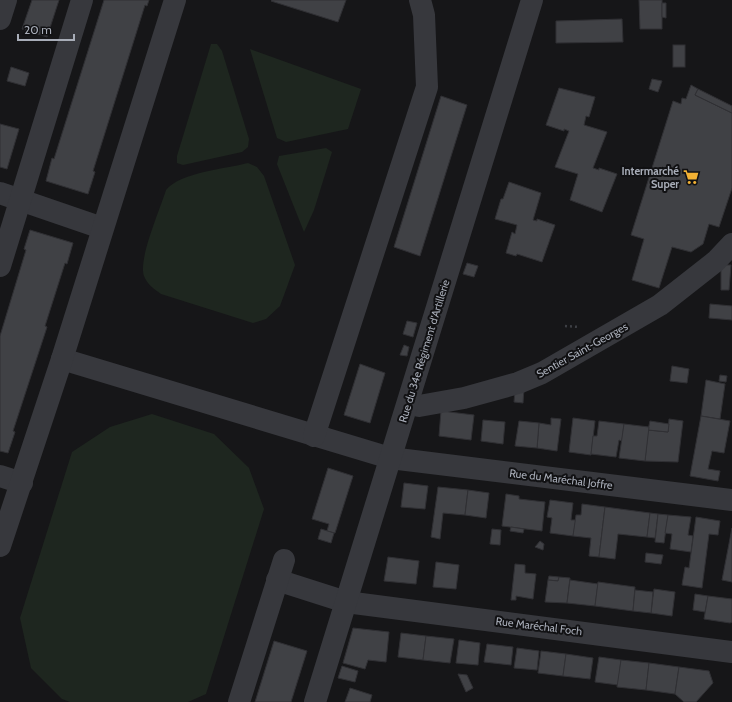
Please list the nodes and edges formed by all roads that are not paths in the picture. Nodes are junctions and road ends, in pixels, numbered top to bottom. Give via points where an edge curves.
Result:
1 (6, 0) edge
2 (82, 0) edge
3 (175, 0) edge
4 (420, 0) edge
5 (532, 0) edge
6 (0, 19) edge
7 (0, 193) edge
8 (20, 200) junction
9 (102, 228) junction
10 (732, 244) edge
11 (0, 266) edge
12 (62, 359) junction
13 (409, 403) junction
14 (314, 436) junction
15 (390, 458) junction
16 (0, 476) edge
17 (22, 483) junction
18 (732, 500) edge
19 (0, 546) edge
20 (346, 602) junction
21 (732, 652) edge
22 (239, 702) edge
23 (315, 702) edge

1 - 6 street
2 - 8 street
3 - 9 street
4 - 14 street via 424,15 426,87
5 - 13 street, Rue du 34e Régiment d'Artillerie
7 - 8 street
8 - 9 street
8 - 11 street
9 - 12 street
10 - 13 street, Sentier Saint-Georges via 716,261 660,305 542,373 518,383 464,398 419,406
12 - 14 street, Rue du Maréchal Joffre
12 - 17 street
13 - 15 street, Rue du 34e Régiment d'Artillerie
14 - 15 street, Rue du Maréchal Joffre
15 - 18 street, Rue du Maréchal Joffre
15 - 20 street, Rue du 34e Régiment d'Artillerie
16 - 17 street
17 - 19 street
20 - 21 street, Rue Maréchal Foch
20 - 22 street, Rue Maréchal Foch via 281,570
20 - 23 street, Rue du 34e Régiment d'Artillerie

